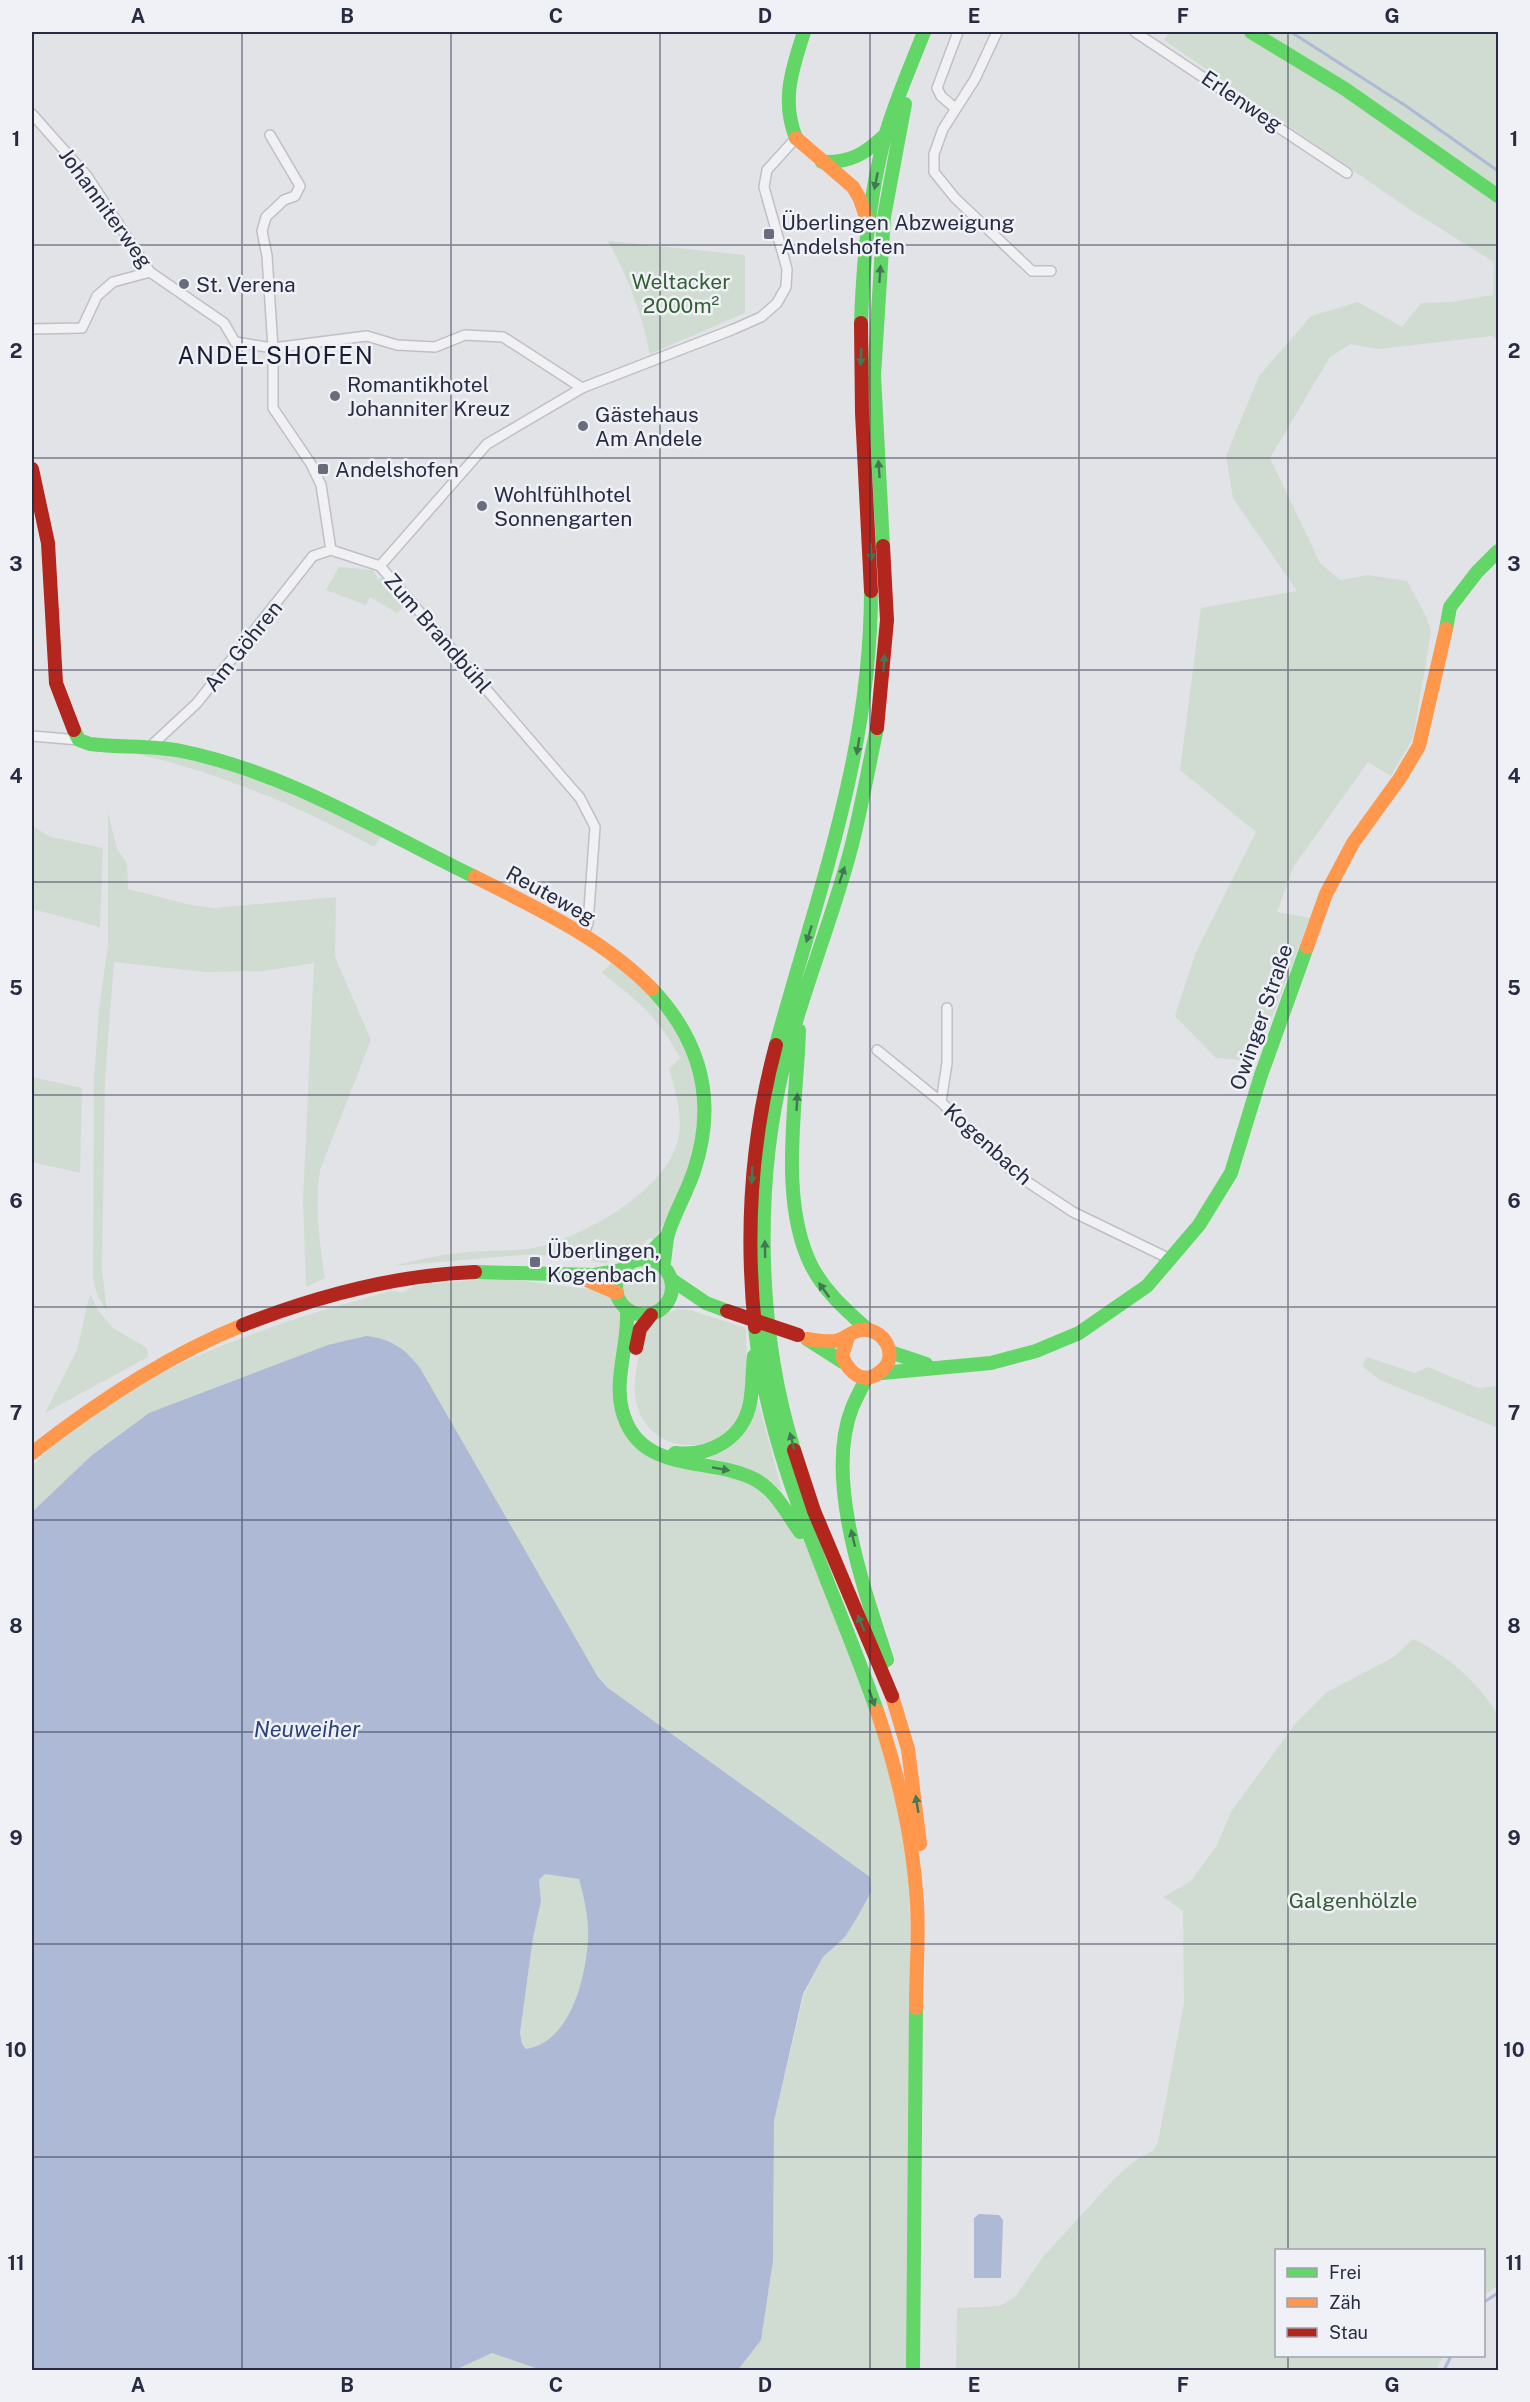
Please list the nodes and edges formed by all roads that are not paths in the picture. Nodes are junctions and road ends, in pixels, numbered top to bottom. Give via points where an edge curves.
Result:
1 (804, 32) edge
2 (924, 32) edge
3 (958, 32) edge
4 (997, 32) edge
5 (1135, 32) edge
6 (1251, 32) edge
7 (912, 66) junction
8 (955, 108) junction
9 (32, 114) edge
10 (270, 135) dead end
11 (885, 135) junction
12 (796, 138) junction
13 (821, 162) junction
14 (1347, 173) dead end
15 (1498, 196) edge
16 (869, 227) junction
17 (1051, 271) dead end
18 (150, 272) junction
19 (32, 329) edge
20 (273, 348) junction
21 (582, 388) junction
22 (32, 470) edge
23 (331, 550) junction
24 (1498, 551) edge
25 (380, 566) junction
26 (32, 736) edge
27 (79, 740) junction
28 (153, 744) junction
29 (583, 936) junction
30 (947, 1008) dead end
31 (799, 1010) junction
32 (877, 1050) dead end
33 (941, 1102) junction
34 (668, 1235) junction
35 (644, 1259) junction
36 (1170, 1259) junction
37 (663, 1267) junction
38 (622, 1270) junction
39 (575, 1275) junction
40 (672, 1280) junction
41 (617, 1293) junction
42 (670, 1300) junction
43 (706, 1303) junction
44 (627, 1310) junction
45 (651, 1315) junction
46 (867, 1329) junction
47 (802, 1337) junction
48 (848, 1337) junction
49 (756, 1343) junction
50 (890, 1352) junction
51 (843, 1362) junction
52 (937, 1367) junction
53 (882, 1373) junction
54 (866, 1378) junction
55 (32, 1453) edge
56 (812, 1546) junction
57 (892, 1696) junction
58 (917, 1904) junction
59 (913, 2370) edge

1 - 12 main road via 787,95 787,120
2 - 7 main road
3 - 8 street via 937,88
4 - 8 street via 975,79
5 - 14 street, Erlenweg
6 - 15 main road via 1345,89
7 - 11 main road
31 -> 7 main road via 850,852 878,726 887,620 874,375 884,217
8 - 17 street via 934,154 934,172 955,198 1032,271
9 - 18 street, Johanniterweg via 87,176
10 - 20 street via 300,186 295,196 284,200 266,217 262,231
11 - 13 main road via 860,158 843,164
11 -> 16 main road
12 - 13 main road
12 - 21 street via 767,170 764,188 787,268 786,287 777,303 761,317 734,329
13 - 16 main road via 859,196
16 -> 49 main road via 861,366 873,600 871,658 848,800 790,992 761,1112 752,1168
18 - 19 street via 113,282 97,296 82,328
18 - 20 street, Johanniterweg via 224,323 235,342
20 - 21 street, Johanniterweg via 366,336 397,345 435,347 465,335 503,337
20 - 23 street via 273,408 321,485
21 - 25 street, Zum Brandbühl via 488,444
22 - 27 main road via 43,506 51,587 51,662 68,719
23 - 25 street
23 - 28 street, Am Göhren via 313,556 197,703
24 - 36 main road, Owinger Straße via 1450,607 1419,746 1353,843 1326,894 1231,1173 1199,1225
25 - 29 street, Zum Brandbühl via 580,798 595,827 588,923
26 - 27 street
27 - 28 main road, Reuteweg via 96,745
28 - 29 main road, Reuteweg via 295,787 526,902
29 - 34 main road, Reuteweg via 658,995 684,1030 699,1063 706,1099 704,1140
30 - 33 street via 947,1063
46 -> 31 main road via 833,1302 818,1282 805,1257 795,1222 792,1184
57 -> 31 main road via 814,1511 792,1442 773,1359 766,1281 767,1156 784,1064
32 - 33 street, Kogenbach
33 - 36 street, Kogenbach via 1014,1173 1072,1212
34 - 35 main road, Reuteweg
34 - 37 main road, Reuteweg
35 - 37 main road
35 - 38 main road
36 - 52 main road, Owinger Straße via 1147,1286 1080,1333 991,1363
37 - 40 main road
38 - 39 main road
38 - 41 main road
39 - 41 main road
39 - 55 main road via 444,1274 368,1286 305,1303 221,1335 135,1380 86,1410
40 - 42 main road
40 - 43 main road
41 - 44 main road
42 - 43 main road
42 - 45 main road
43 - 47 main road, bridge
44 - 45 main road
44 -> 56 main road via 630,1326 620,1397 632,1433 662,1458 737,1472 756,1480 785,1508
45 - 49 main road via 640,1329 629,1399 641,1431 668,1452 689,1455 710,1450 736,1433 750,1407
46 - 48 main road
46 - 50 main road via 880,1334
47 - 48 main road via 835,1341
47 - 51 main road
48 - 51 main road via 842,1349
49 - 56 main road via 779,1452
50 - 52 main road, Owinger Straße
50 - 53 main road via 889,1364
51 - 54 main road via 852,1374
52 - 53 main road, Owinger Straße
53 - 54 main road
57 -> 54 main road via 887,1660 860,1568 845,1494 846,1426 856,1393
56 -> 58 main road via 893,1757 909,1833
58 -> 57 main road via 922,1873 919,1818 908,1749
58 - 59 main road

